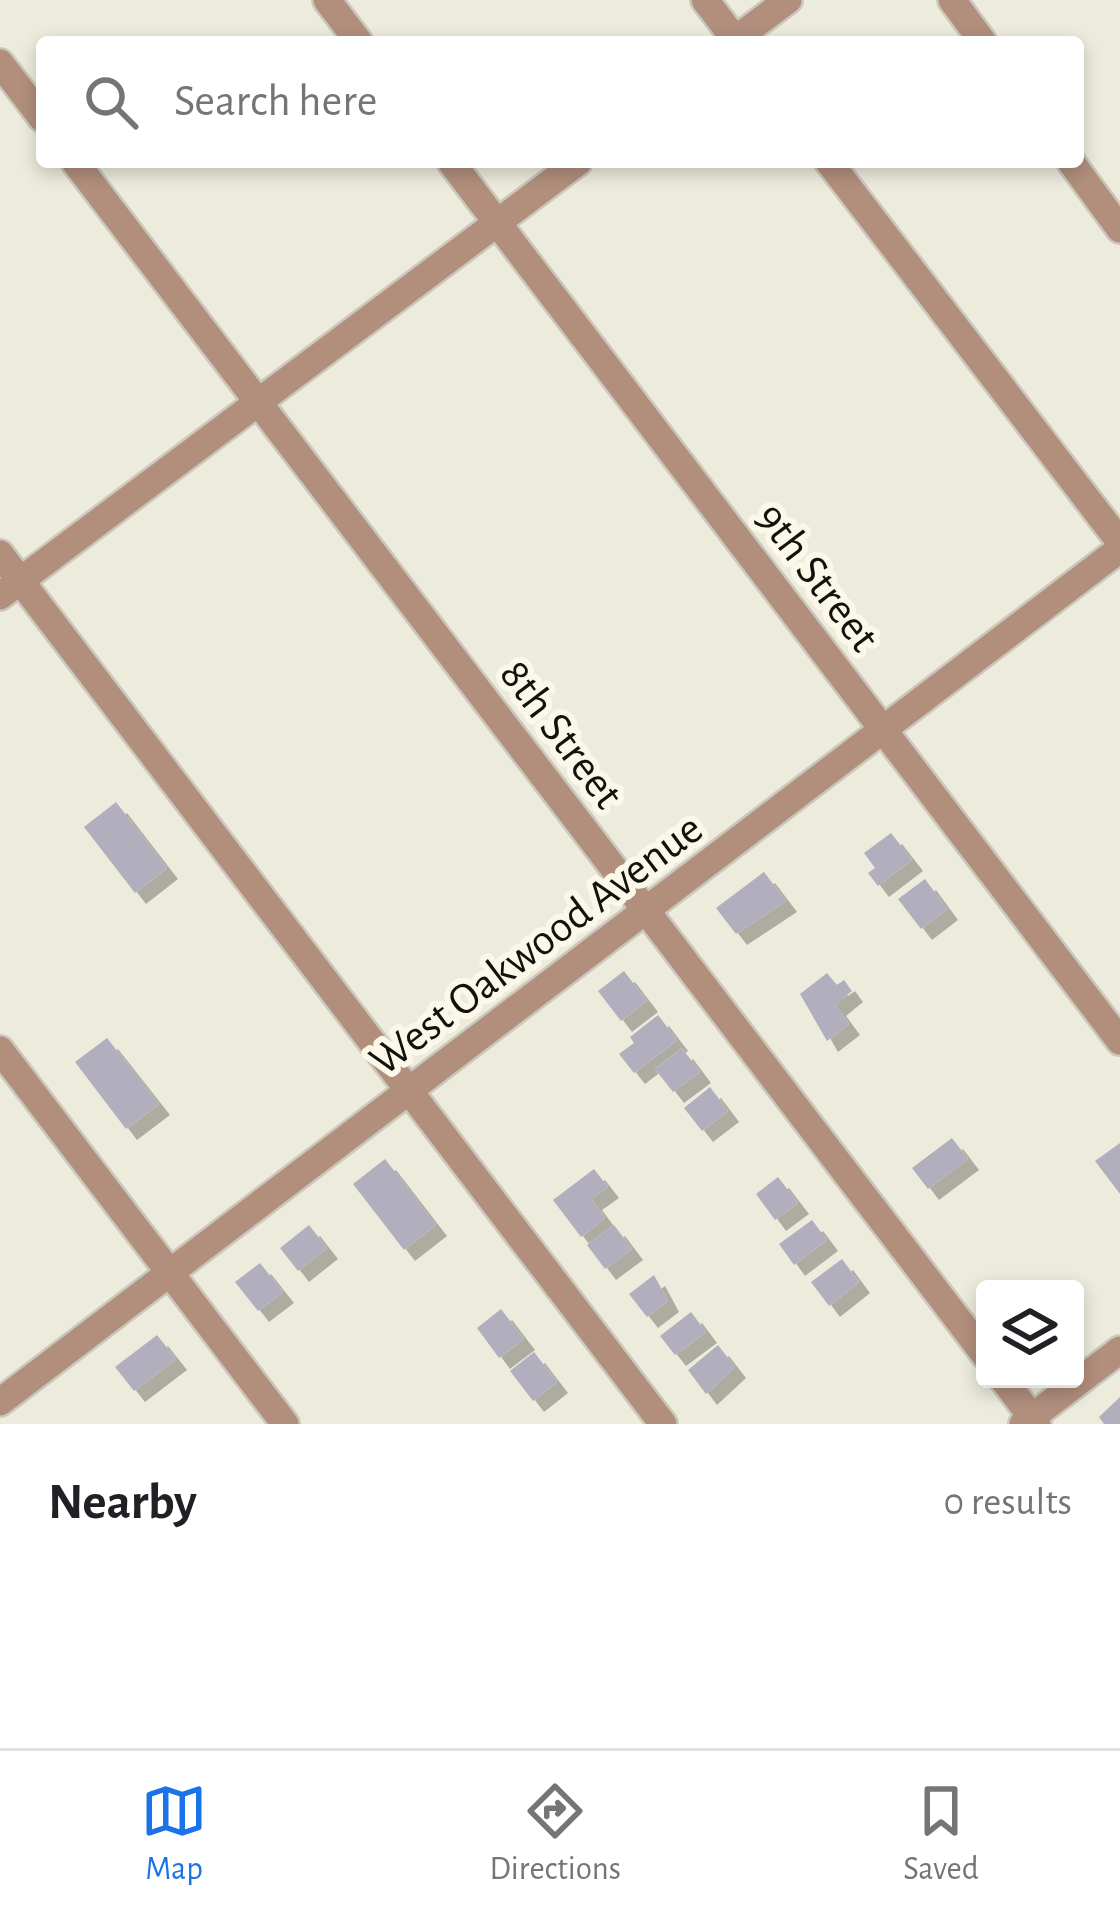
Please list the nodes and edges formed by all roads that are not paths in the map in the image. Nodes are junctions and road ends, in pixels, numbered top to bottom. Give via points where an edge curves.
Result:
1 (327, 0) edge
2 (705, 0) edge
3 (788, 0) edge
4 (952, 0) edge
5 (354, 36) edge
6 (731, 36) edge
7 (741, 36) edge
8 (979, 36) edge
9 (0, 63) edge
10 (36, 110) edge
11 (80, 168) edge
12 (456, 168) edge
13 (570, 168) edge
14 (834, 168) edge
15 (1075, 168) edge
16 (498, 224) junction
17 (1120, 229) edge
18 (260, 403) junction
19 (1120, 545) edge
20 (0, 554) edge
21 (10, 588) edge
22 (885, 731) junction
23 (646, 911) junction
24 (1120, 1040) edge
25 (0, 1049) edge
26 (409, 1091) junction
27 (170, 1271) junction
28 (976, 1343) edge
29 (1120, 1350) edge
30 (1009, 1388) edge
31 (0, 1402) edge
32 (1031, 1422) edge
33 (286, 1424) edge
34 (663, 1424) edge

1 - 5 street
2 - 6 street
3 - 7 street
4 - 8 street
9 - 10 street
11 - 18 street, 8th Street
12 - 16 street, 9th Street
13 - 16 street
14 - 19 street
15 - 17 street
16 - 18 street
16 - 22 street, 9th Street
18 - 21 street
18 - 23 street, 8th Street
19 - 22 street, West Oakwood Avenue
20 - 21 street
21 - 26 street
22 - 23 street, West Oakwood Avenue
22 - 24 street, 9th Street
23 - 26 street, West Oakwood Avenue
23 - 28 street, 8th Street
25 - 27 street
26 - 27 street, West Oakwood Avenue
26 - 34 street
27 - 31 street, West Oakwood Avenue
27 - 33 street
29 - 32 street
30 - 32 street

